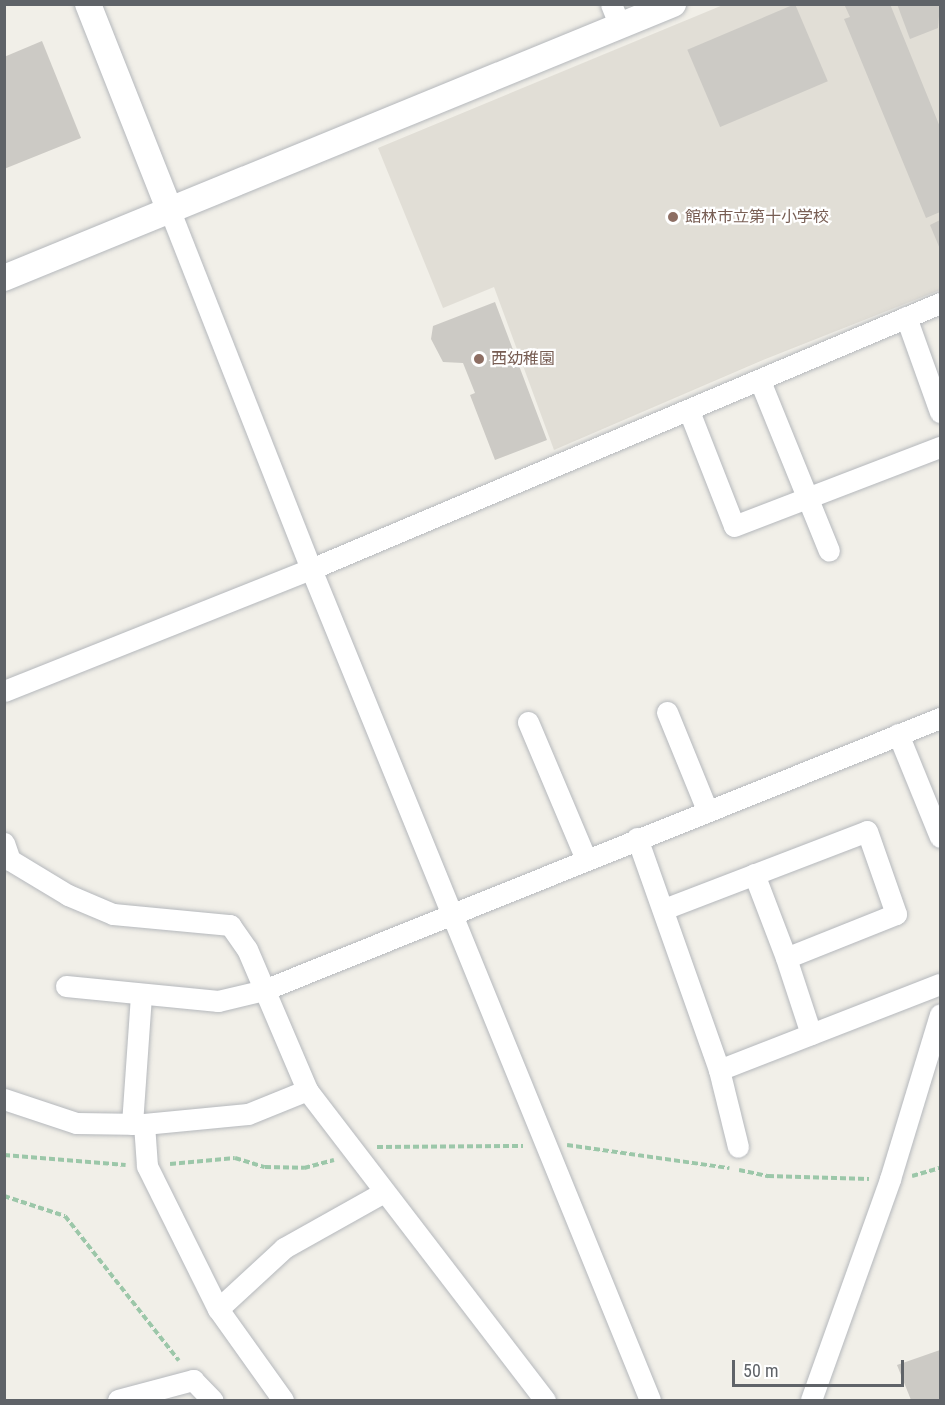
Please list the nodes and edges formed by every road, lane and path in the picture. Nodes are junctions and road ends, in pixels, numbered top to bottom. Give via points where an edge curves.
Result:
1 (88, 4) edge
2 (674, 4) edge
3 (616, 16) edge
4 (170, 211) junction
5 (4, 278) edge
6 (940, 303) edge
7 (906, 317) junction
8 (760, 381) junction
9 (689, 411) junction
10 (940, 412) edge
11 (940, 447) edge
12 (807, 497) junction
13 (829, 551) dead end
14 (311, 569) junction
15 (4, 692) edge
16 (667, 712) dead end
17 (940, 718) edge
18 (528, 722) dead end
19 (898, 734) junction
20 (707, 810) junction
21 (940, 837) edge
22 (637, 838) junction
23 (4, 843) edge
24 (586, 859) junction
25 (754, 874) junction
26 (664, 909) junction
27 (453, 912) junction
28 (786, 958) junction
29 (940, 984) edge
30 (66, 986) dead end
31 (264, 990) junction
32 (141, 995) junction
33 (940, 1014) edge
34 (811, 1034) junction
35 (719, 1070) junction
36 (307, 1090) junction
37 (4, 1099) edge
38 (138, 1124) junction
39 (567, 1145) dead end
40 (532, 1146) dead end
41 (738, 1147) dead end
42 (4, 1155) edge
43 (354, 1155) junction
44 (147, 1166) junction
45 (940, 1168) edge
46 (906, 1176) dead end
47 (879, 1179) dead end
48 (382, 1193) junction
49 (4, 1196) edge
50 (218, 1309) junction
51 (193, 1380) junction
52 (118, 1401) edge
53 (212, 1401) edge
54 (284, 1401) edge
55 (545, 1401) edge
56 (650, 1401) edge
57 (811, 1401) edge

1 - 4 street
2 - 3 street
3 - 4 street
4 - 5 street
4 - 14 street
6 - 7 street
7 - 8 street via 780,368
7 - 10 street
8 - 9 street
8 - 12 street
9 - 12 street via 734,526
9 - 14 street
11 - 12 street
12 - 13 street
14 - 15 street
14 - 27 street
16 - 20 street
17 - 19 street
18 - 24 street
19 - 20 street
19 - 21 street
20 - 22 street
22 - 24 street
22 - 26 street
23 - 31 street via 10,860 68,895 113,914 230,925 248,949
24 - 27 street
25 - 26 street
25 - 28 street
25 - 28 street via 867,831 896,914
26 - 35 street
27 - 31 street
27 - 56 street
28 - 34 street
29 - 34 street
30 - 32 street
31 - 32 street via 218,1001
31 - 36 street
32 - 38 street
33 - 57 street via 890,1179
34 - 35 street
35 - 41 street
36 - 38 street via 248,1114
36 - 43 street
37 - 38 street via 76,1123
38 - 44 street
39 - 47 path via 768,1176
40 - 43 path via 368,1147
42 - 44 path
43 - 44 path via 304,1168 265,1167 235,1158
43 - 48 street
44 - 50 street
45 - 46 path
48 - 50 street via 284,1248
48 - 55 street
49 - 51 path via 65,1216
50 - 54 street
51 - 52 street
51 - 53 street

